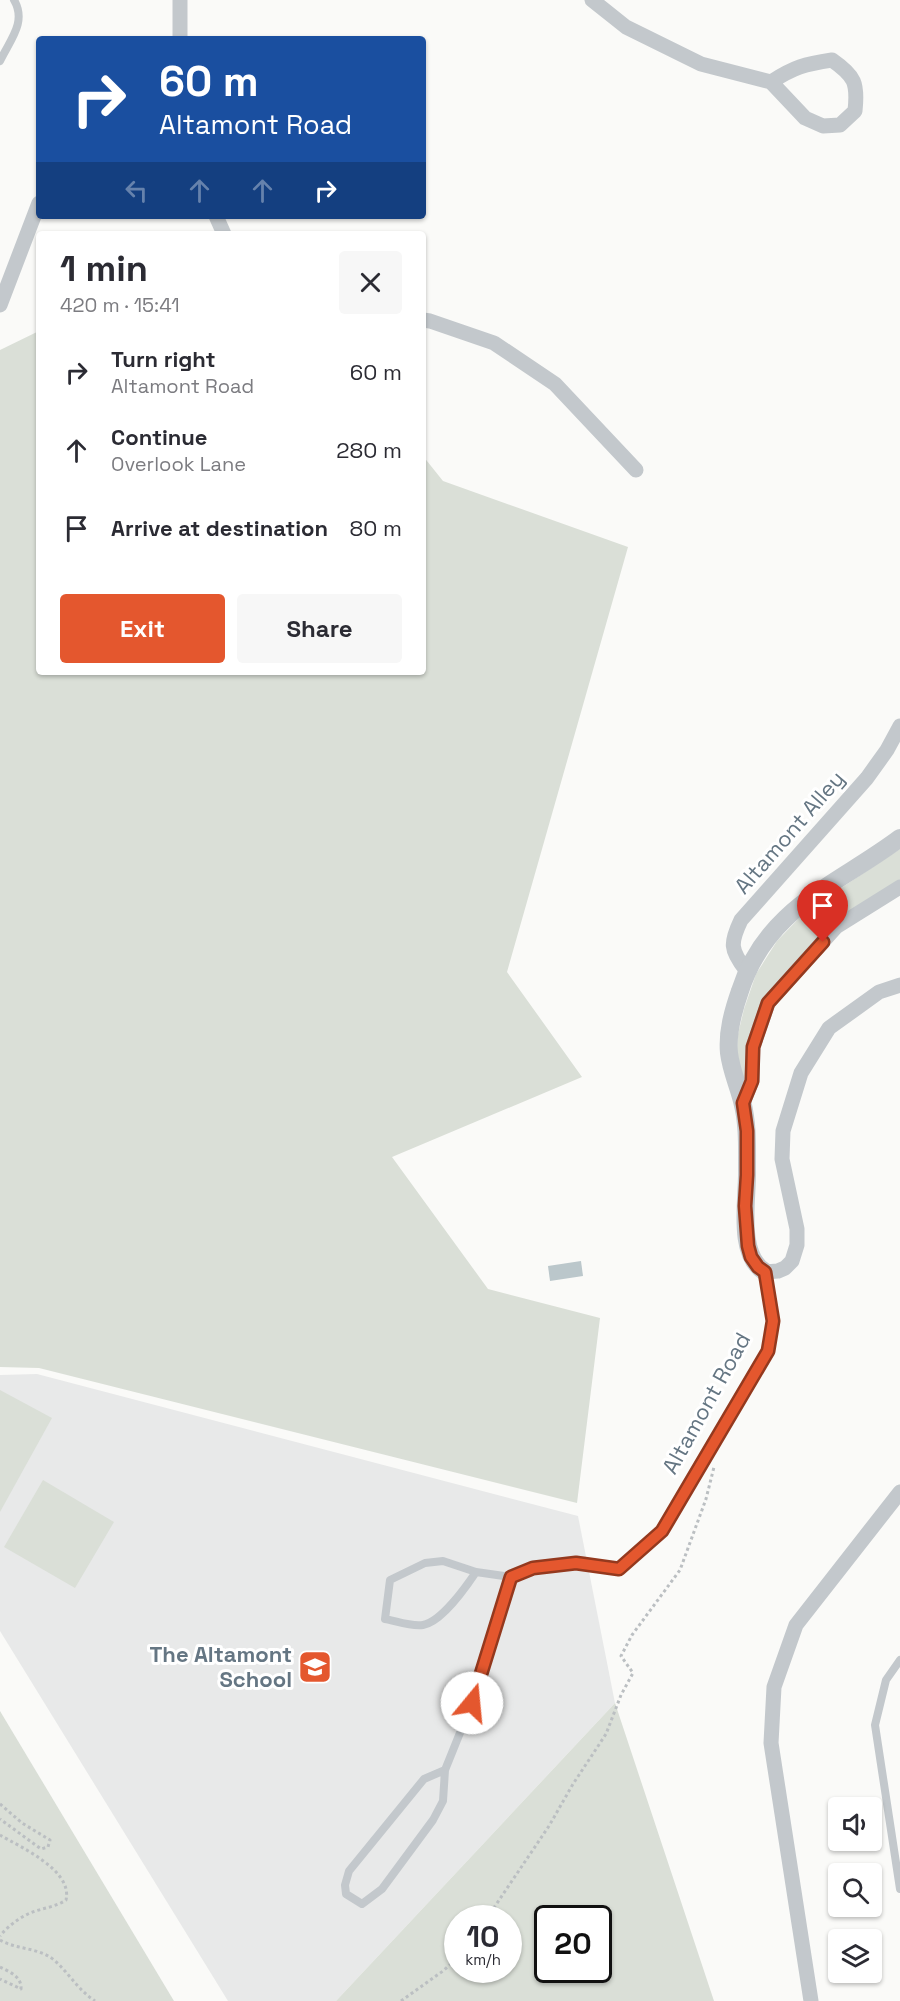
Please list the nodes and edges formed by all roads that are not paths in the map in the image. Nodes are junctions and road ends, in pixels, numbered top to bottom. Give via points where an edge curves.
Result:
1 (14, 0) edge
2 (180, 0) edge
3 (592, 0) edge
4 (180, 36) edge
5 (0, 61) edge
6 (771, 82) junction
7 (36, 211) edge
8 (0, 305) edge
9 (426, 320) edge
10 (636, 470) dead end
11 (900, 726) edge
12 (900, 838) edge
13 (900, 887) edge
14 (747, 970) junction
15 (900, 985) edge
16 (743, 1103) junction
17 (765, 1272) junction
18 (898, 1500) edge
19 (476, 1572) junction
20 (511, 1577) junction
21 (900, 1660) edge
22 (445, 1770) junction
23 (900, 1889) edge
24 (811, 2001) edge

1 - 5 lane via 20,20
2 - 4 street
3 - 6 street via 626,27 700,64
6 - 6 street via 805,118 823,126 840,125 855,111 857,91 848,72 832,60 791,69
7 - 8 street
9 - 10 street via 494,343 555,384
11 - 14 street, Altamont Alley via 867,778 741,920 733,936 733,949
12 - 14 street, Altamont Road via 795,908 759,948
13 - 16 street via 837,927 768,1003 753,1047 752,1081
14 - 16 street, Altamont Road via 729,1034 732,1069
15 - 17 street via 879,992 829,1028 801,1073 783,1131 782,1159 797,1245 785,1268
16 - 17 street, Altamont Road via 747,1131 748,1246 751,1257
17 - 20 lane, Altamont Road via 773,1321 768,1351 662,1531 619,1569 576,1563 533,1568
18 - 24 street via 796,1624 774,1687 771,1743
19 - 19 lane via 435,1620 422,1626 385,1619 390,1580 425,1563 443,1561
19 - 20 lane
20 - 22 lane via 472,1703
21 - 23 lane via 886,1680 875,1725
22 - 22 lane via 443,1801 433,1820 382,1889 362,1905 346,1894 350,1870 424,1779

